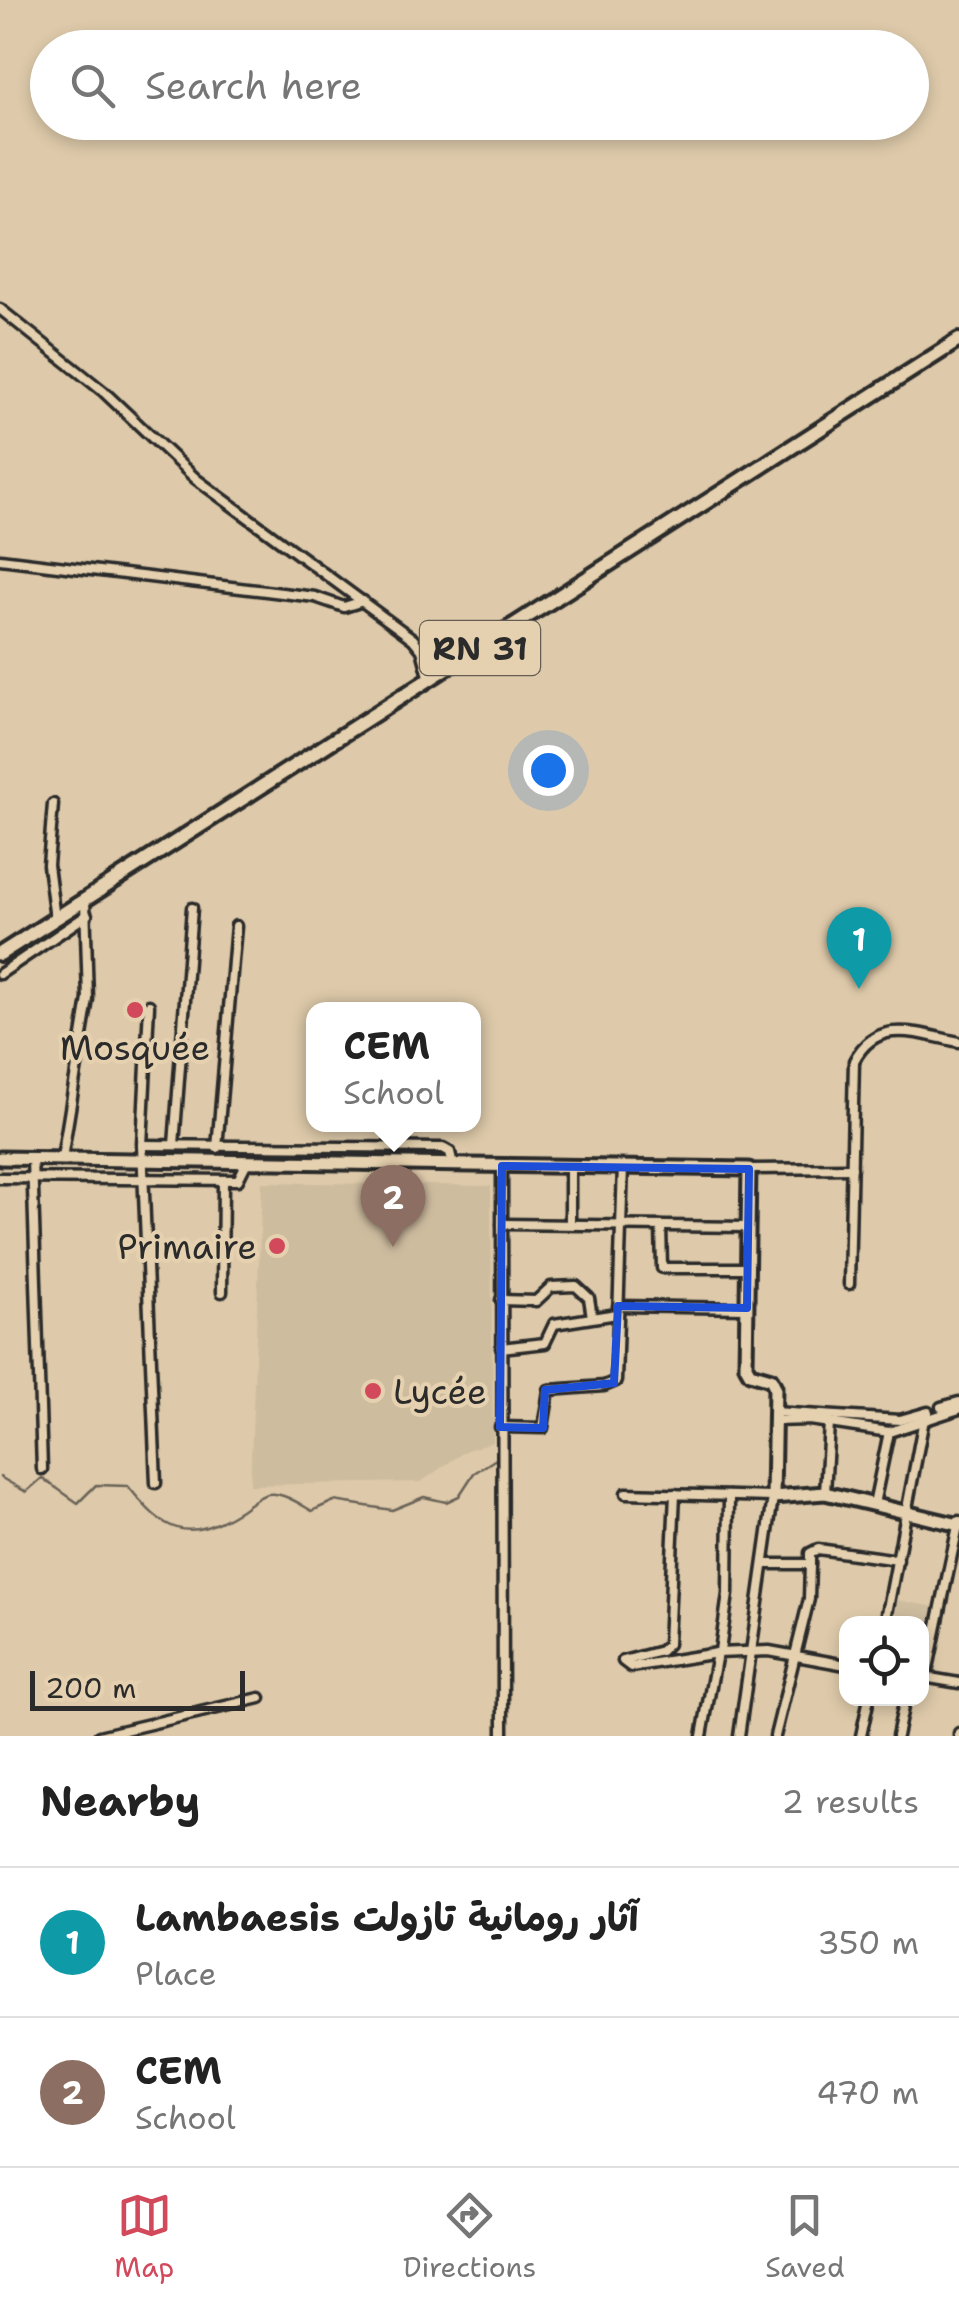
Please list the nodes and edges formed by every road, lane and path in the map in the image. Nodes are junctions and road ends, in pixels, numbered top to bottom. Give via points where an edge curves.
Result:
1 (0, 309) edge
2 (959, 340) edge
3 (0, 558) edge
4 (363, 602) junction
5 (430, 680) junction
6 (54, 804) dead end
7 (86, 900) junction
8 (192, 908) dead end
9 (87, 915) junction
10 (55, 919) junction
11 (236, 926) dead end
12 (0, 954) edge
13 (0, 974) edge
14 (149, 1004) dead end
15 (959, 1042) edge
16 (142, 1146) junction
17 (174, 1146) junction
18 (217, 1148) junction
19 (0, 1158) edge
20 (32, 1158) junction
21 (62, 1158) junction
22 (143, 1162) junction
23 (246, 1164) junction
24 (453, 1165) junction
25 (502, 1166) junction
26 (570, 1166) junction
27 (623, 1166) junction
28 (852, 1168) junction
29 (749, 1169) junction
30 (143, 1176) junction
31 (30, 1177) junction
32 (0, 1178) edge
33 (223, 1180) junction
34 (570, 1223) junction
35 (502, 1224) junction
36 (618, 1226) junction
37 (660, 1226) junction
38 (748, 1227) junction
39 (748, 1268) junction
40 (849, 1284) dead end
41 (222, 1292) dead end
42 (501, 1300) junction
43 (747, 1308) junction
44 (618, 1310) junction
45 (592, 1317) junction
46 (501, 1348) junction
47 (959, 1405) edge
48 (774, 1416) junction
49 (924, 1419) junction
50 (830, 1422) junction
51 (500, 1427) junction
52 (889, 1432) junction
53 (42, 1469) dead end
54 (156, 1483) dead end
55 (626, 1493) dead end
56 (826, 1493) junction
57 (675, 1494) junction
58 (729, 1496) junction
59 (773, 1497) junction
60 (874, 1504) junction
61 (906, 1512) junction
62 (959, 1524) edge
63 (898, 1560) junction
64 (767, 1564) junction
65 (810, 1564) junction
66 (886, 1616) edge
67 (718, 1652) junction
68 (752, 1652) junction
69 (929, 1655) edge
70 (796, 1656) junction
71 (839, 1664) edge
72 (929, 1678) edge
73 (959, 1682) edge
74 (260, 1698) dead end
75 (867, 1706) edge
76 (903, 1706) edge
77 (99, 1736) edge
78 (503, 1736) edge
79 (702, 1736) edge
80 (739, 1736) edge
81 (774, 1736) edge
82 (861, 1736) edge
83 (897, 1736) edge

1 - 4 street via 104,392 196,479
2 - 5 main road, RN 31
3 - 4 street via 315,597 340,607
4 - 5 street via 418,644
5 - 7 main road, RN 31
6 - 10 street via 48,843
7 - 9 street
7 - 10 main road, RN 31
8 - 17 street
9 - 13 street
9 - 21 street via 88,999
10 - 12 main road, RN 31
11 - 18 street
14 - 16 street
15 - 28 street via 900,1030 871,1037 861,1048 854,1061
16 - 17 street
16 - 22 street
17 - 18 street
18 - 24 street via 443,1148
19 - 20 street
20 - 21 street
20 - 31 street
21 - 22 street
22 - 23 street
22 - 30 street
23 - 24 street
23 - 33 street via 238,1180
24 - 25 street
25 - 26 street
25 - 35 street
26 - 27 street
26 - 34 street
27 - 29 street
27 - 36 street
28 - 29 street
28 - 40 street
29 - 38 street
30 - 31 street
30 - 33 street
30 - 54 street
31 - 32 street
31 - 53 street
33 - 41 street
34 - 35 street
34 - 36 street
35 - 42 street
36 - 37 street
36 - 44 street
37 - 38 street
37 - 39 street via 662,1268
38 - 39 street
39 - 43 street
42 - 45 street via 536,1300 551,1287 576,1286 589,1298
42 - 46 street
43 - 44 street
43 - 48 street via 746,1369 774,1382
44 - 45 street
44 - 51 street via 614,1383 548,1390 546,1426
45 - 46 street via 554,1324 545,1343
46 - 51 street
47 - 48 street via 900,1420
47 - 49 street
48 - 50 street
48 - 59 street
49 - 52 street
49 - 61 street
50 - 52 street
50 - 56 street
51 - 78 street
52 - 60 street
55 - 57 street
56 - 59 street
56 - 60 street
57 - 58 street
57 - 67 street via 668,1644 623,1661 632,1667
58 - 59 street
58 - 67 street via 728,1594
59 - 64 street
60 - 61 street
61 - 62 street
61 - 63 street
62 - 69 street
63 - 65 street via 818,1549 810,1553
63 - 66 street
64 - 65 street
64 - 68 street
65 - 70 street
67 - 68 street
67 - 79 street
68 - 70 street
68 - 80 street
70 - 71 street
70 - 81 street
72 - 73 street
74 - 77 street
75 - 82 street
76 - 83 street

